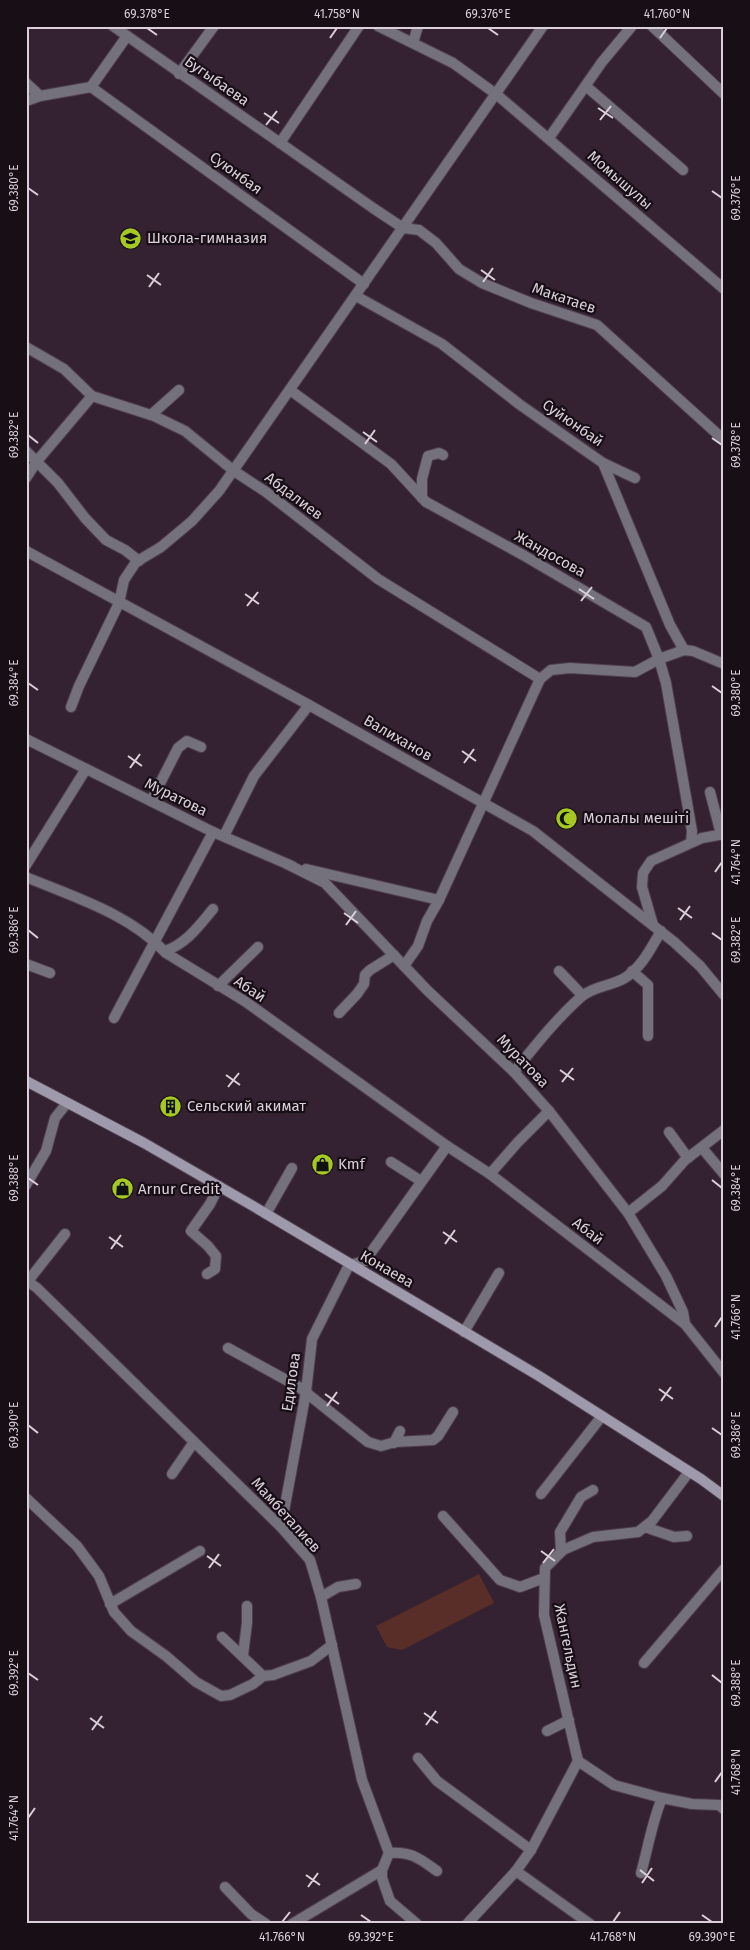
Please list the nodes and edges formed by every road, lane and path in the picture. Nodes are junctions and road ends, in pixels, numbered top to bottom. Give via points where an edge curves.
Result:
1 (113, 26) edge
2 (214, 26) edge
3 (359, 26) edge
4 (378, 26) edge
5 (418, 26) edge
6 (543, 26) edge
7 (632, 26) edge
8 (652, 26) edge
9 (127, 36) junction
10 (412, 43) junction
11 (179, 74) junction
12 (26, 83) edge
13 (91, 87) junction
14 (587, 87) junction
15 (496, 94) junction
16 (724, 94) edge
17 (40, 96) junction
18 (26, 101) edge
19 (549, 138) junction
20 (280, 143) junction
21 (683, 170) dead end
22 (403, 228) junction
23 (364, 284) junction
24 (724, 289) edge
25 (356, 296) junction
26 (26, 347) edge
27 (178, 390) dead end
28 (290, 390) junction
29 (92, 396) junction
30 (151, 415) junction
31 (724, 440) edge
32 (26, 451) edge
33 (443, 455) dead end
34 (37, 461) junction
35 (603, 463) junction
36 (234, 470) junction
37 (26, 478) edge
38 (635, 478) dead end
39 (422, 498) junction
40 (26, 551) edge
41 (139, 561) junction
42 (119, 603) junction
43 (684, 650) junction
44 (659, 659) junction
45 (724, 664) edge
46 (540, 679) junction
47 (309, 705) junction
48 (71, 707) dead end
49 (26, 739) edge
50 (201, 747) dead end
51 (86, 769) junction
52 (710, 792) dead end
53 (151, 801) junction
54 (483, 804) junction
55 (213, 832) junction
56 (722, 834) edge
57 (224, 836) junction
58 (691, 842) junction
59 (29, 852) edge
60 (287, 864) junction
61 (26, 865) edge
62 (26, 877) edge
63 (439, 900) junction
64 (213, 909) dead end
65 (657, 928) junction
66 (155, 942) junction
67 (258, 946) dead end
68 (164, 951) junction
69 (394, 955) junction
70 (26, 964) edge
71 (404, 966) junction
72 (559, 971) dead end
73 (632, 971) junction
74 (50, 973) dead end
75 (218, 986) junction
76 (582, 995) junction
77 (724, 995) edge
78 (339, 1013) dead end
79 (114, 1018) dead end
80 (648, 1036) dead end
81 (514, 1072) junction
82 (26, 1082) edge
83 (67, 1103) junction
84 (549, 1111) junction
85 (724, 1130) edge
86 (669, 1132) dead end
87 (447, 1146) junction
88 (702, 1148) junction
89 (688, 1158) junction
90 (392, 1162) dead end
91 (292, 1168) dead end
92 (490, 1174) junction
93 (724, 1174) edge
94 (421, 1181) junction
95 (26, 1185) edge
96 (219, 1186) junction
97 (628, 1213) junction
98 (266, 1214) junction
99 (65, 1234) dead end
100 (349, 1265) junction
101 (500, 1273) dead end
102 (207, 1274) dead end
103 (27, 1281) edge
104 (685, 1324) junction
105 (464, 1332) junction
106 (228, 1348) dead end
107 (724, 1373) edge
108 (306, 1392) junction
109 (453, 1412) dead end
110 (602, 1416) junction
111 (400, 1431) dead end
112 (194, 1442) junction
113 (394, 1442) junction
114 (689, 1472) junction
115 (172, 1474) dead end
116 (593, 1490) dead end
117 (541, 1494) dead end
118 (724, 1496) edge
119 (26, 1498) edge
120 (444, 1516) dead end
121 (281, 1527) junction
122 (645, 1527) junction
123 (686, 1536) dead end
124 (200, 1551) dead end
125 (561, 1552) junction
126 (724, 1570) edge
127 (544, 1578) junction
128 (356, 1584) dead end
129 (320, 1597) junction
130 (110, 1604) junction
131 (247, 1606) dead end
132 (222, 1637) dead end
133 (332, 1645) junction
134 (243, 1655) junction
135 (644, 1663) dead end
136 (263, 1676) junction
137 (569, 1720) junction
138 (547, 1732) dead end
139 (418, 1758) dead end
140 (578, 1761) junction
141 (662, 1798) junction
142 (722, 1805) edge
143 (530, 1850) junction
144 (389, 1853) junction
145 (382, 1870) junction
146 (437, 1871) dead end
147 (516, 1871) junction
148 (641, 1873) dead end
149 (225, 1887) dead end
150 (266, 1924) edge
151 (292, 1924) edge
152 (417, 1924) edge
153 (467, 1924) edge
154 (590, 1924) edge

1 - 9 street, Бугыбаева
2 - 11 street
3 - 20 street
4 - 10 street, Момышулы
5 - 10 street
6 - 15 street
7 - 14 street via 602,62
8 - 16 street
9 - 11 street, Бугыбаева
9 - 13 street
10 - 15 street, Момышулы via 453,63
11 - 20 street, Бугыбаева
12 - 17 street
13 - 17 street
13 - 23 street, Суюнбая
14 - 19 street
14 - 21 street
15 - 19 street, Момышулы
15 - 22 street
17 - 18 street
19 - 24 street, Момышулы
20 - 22 street, Бугыбаева
22 - 23 street
22 - 31 street, Макатаев via 419,230 459,268 482,284 597,325
23 - 25 street
25 - 28 street
25 - 35 street, Суйюнбай via 442,344
26 - 29 street, Абдалиев via 64,369
27 - 30 street
28 - 36 street
28 - 39 street, Жандосова via 391,464
29 - 30 street, Абдалиев
29 - 34 street
30 - 36 street, Абдалиев via 185,431
32 - 34 street
33 - 39 street via 428,456 422,479
34 - 37 street
34 - 41 street via 106,540
35 - 38 street
35 - 43 street, Суйюнбай via 670,624
36 - 41 street via 192,521
36 - 46 street, Абдалиев via 378,580
39 - 44 street, Жандосова via 633,619 646,628
40 - 42 street, Валиханов
41 - 42 street via 124,580
42 - 47 street, Валиханов
42 - 48 street
43 - 44 street
43 - 45 street
44 - 46 street via 635,672 570,668 552,670
44 - 58 street, Жандосова via 673,718
46 - 54 street
47 - 54 street, Валиханов
47 - 57 street via 254,776
49 - 51 street, Муратова
50 - 53 street via 187,741 178,748
51 - 53 street, Муратова
51 - 59 street
52 - 56 street
53 - 55 street, Муратова
54 - 63 street
54 - 65 street, Валиханов via 532,831
55 - 57 street, Муратова
55 - 66 street
56 - 58 street
57 - 60 street, Муратова
58 - 65 street via 651,861 643,873 642,887
59 - 61 street
60 - 63 street, Муратова
60 - 69 street, Муратова via 325,883
62 - 66 street, Абай via 110,912
63 - 71 street via 418,946
64 - 68 street via 195,932 175,948
65 - 73 street via 643,960
65 - 77 street, Валиханов via 700,966
66 - 68 street, Абай
66 - 79 street
67 - 75 street
68 - 75 street, Абай
69 - 71 street, Муратова
69 - 78 street via 365,975 364,984
70 - 74 street
71 - 81 street, Муратова
72 - 76 street
73 - 76 street via 624,979
73 - 80 street via 648,985
75 - 87 street, Абай via 246,1002
76 - 81 street
81 - 84 street, Муратова
82 - 83 main road, Конаева
83 - 95 street via 55,1118 46,1151
83 - 96 main road, Конаева
84 - 92 street
84 - 97 street, Муратова
85 - 88 street
86 - 89 street
87 - 92 street, Абай
87 - 94 street
88 - 89 street
88 - 93 street
89 - 97 street via 662,1186
90 - 94 street
91 - 98 street
92 - 104 street, Абай
94 - 100 street via 365,1261
96 - 98 main road, Конаева
96 - 102 street via 191,1231 216,1256 215,1269
97 - 104 street, Муратова via 666,1276 683,1312
98 - 100 main road, Конаева
99 - 103 street
100 - 105 main road, Конаева
100 - 108 street, Едилова via 312,1339
101 - 105 street
103 - 112 street, Мамбеталиев
104 - 107 street
105 - 110 main road, Конаева
106 - 108 street
108 - 113 street via 368,1442 382,1446
108 - 121 street, Едилова
109 - 113 street via 433,1440
110 - 114 main road, Конаева
110 - 117 street
111 - 113 street
112 - 115 street
112 - 121 street, Мамбеталиев
114 - 118 main road, Конаева
114 - 122 street
116 - 125 street via 581,1497 560,1532
119 - 130 street via 77,1546 98,1576
120 - 127 street via 500,1580 520,1587
121 - 129 street, Мамбеталиев via 310,1560
122 - 123 street via 674,1537
122 - 125 street, Жангельдин via 638,1532 593,1537
124 - 130 street
125 - 127 street, Жангельдин via 545,1568
126 - 135 street
127 - 137 street, Жангельдин via 544,1615
128 - 129 street via 338,1587
129 - 133 street, Мамбеталиев
130 - 136 street via 131,1631 196,1682 221,1696 230,1695
131 - 134 street
132 - 134 street
133 - 136 street via 311,1661
133 - 144 street, Мамбеталиев via 362,1780
134 - 136 street
137 - 138 street
137 - 140 street, Жангельдин
139 - 143 street via 437,1781
140 - 141 street via 614,1785
140 - 143 street
141 - 142 street
141 - 148 street
143 - 147 street
144 - 145 street
144 - 146 street via 403,1851
145 - 151 street
145 - 152 street via 390,1901
147 - 153 street
147 - 154 street
149 - 150 street via 251,1914

